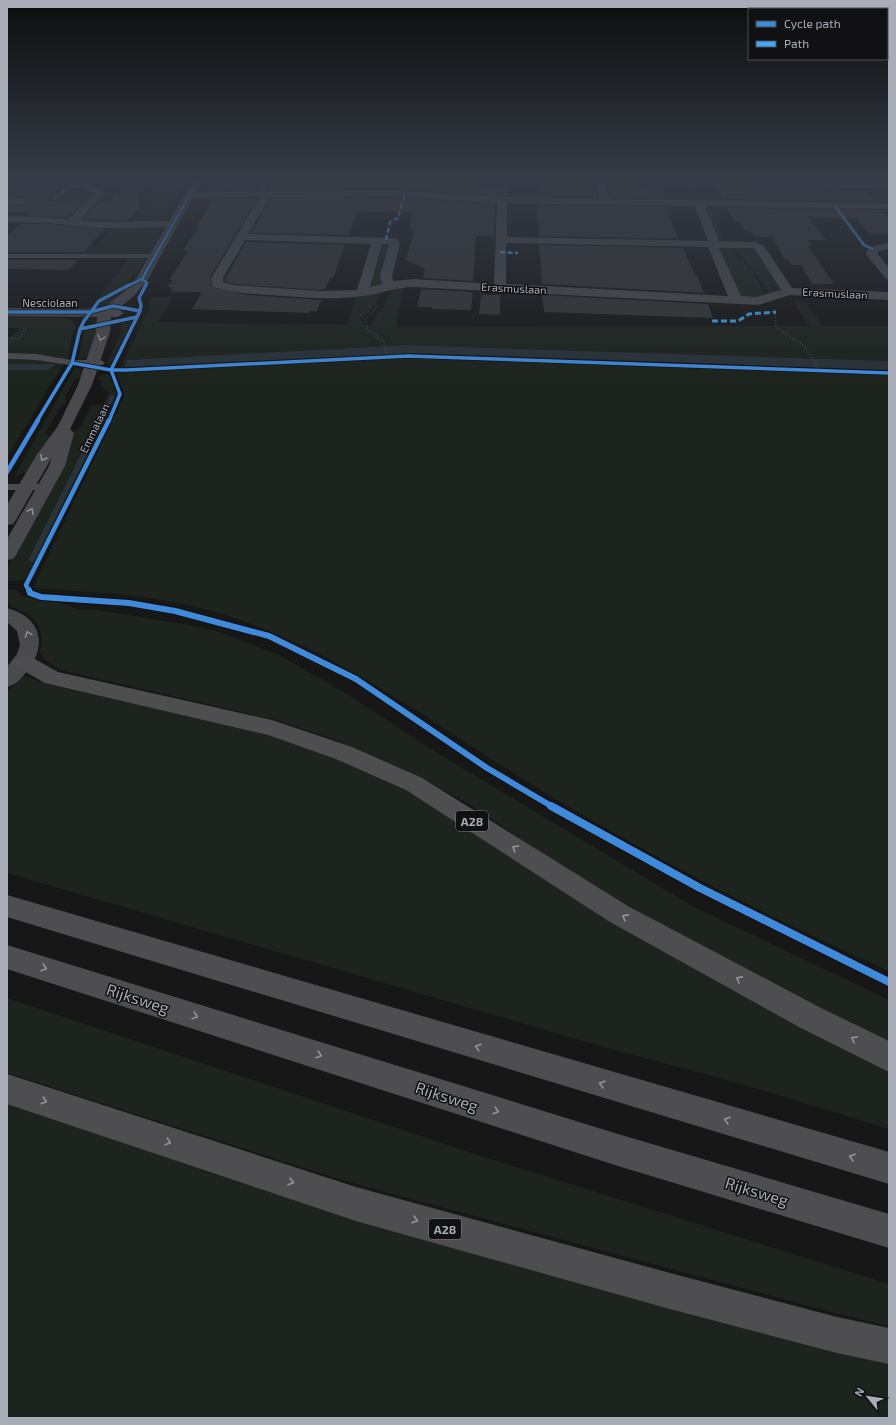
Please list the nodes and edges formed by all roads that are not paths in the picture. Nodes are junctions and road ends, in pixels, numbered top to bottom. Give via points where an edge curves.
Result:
1 (161, 246) edge
2 (235, 246) edge
3 (376, 246) edge
4 (394, 246) edge
5 (501, 246) edge
6 (714, 246) edge
7 (757, 246) edge
8 (886, 246) edge
9 (7, 256) edge
10 (156, 256) junction
11 (889, 276) edge
12 (388, 285) junction
13 (500, 288) junction
14 (789, 291) junction
15 (362, 293) junction
16 (889, 296) edge
17 (736, 300) junction
18 (7, 312) edge
19 (112, 313) junction
20 (7, 356) edge
21 (96, 363) junction
22 (65, 426) junction
23 (28, 487) junction
24 (45, 487) junction
25 (7, 488) edge
26 (7, 520) edge
27 (7, 555) edge
28 (7, 614) edge
29 (24, 662) junction
30 (7, 680) edge
31 (7, 906) edge
32 (7, 957) edge
33 (889, 1057) edge
34 (7, 1089) edge
35 (889, 1168) edge
36 (889, 1231) edge
37 (889, 1346) edge

1 - 10 main road
2 - 15 street, Erasmuslaan via 217,278 217,284 221,286 233,289
3 - 15 street
4 - 12 street via 386,276
5 - 13 street
6 - 17 street
7 - 14 street via 762,248 782,284
8 - 11 street via 873,249 872,254
9 - 10 lane
10 - 19 main road via 132,300
12 - 13 street, Erasmuslaan via 404,282
12 - 15 street, Erasmuslaan
13 - 17 street, Erasmuslaan
14 - 16 street, Erasmuslaan
14 - 17 street, Erasmuslaan via 780,292 764,301
18 - 19 street, Nesciolaan
19 - 21 main road, Emmalaan via 118,331 115,339
20 - 21 lane
21 - 22 main road, Emmalaan via 99,368 85,385
22 -> 23 main road, Emmalaan via 44,456
22 - 24 main road, Emmalaan via 66,437 57,466
23 - 24 lane
23 - 25 lane
23 - 26 main road, Emmalaan
27 -> 24 main road, Emmalaan
29 -> 28 main road via 31,645 30,637 22,623
29 - 30 main road
33 -> 29 highway, A28 via 809,1017 619,914 414,784 344,753 272,728 52,678
35 -> 31 highway
32 -> 36 highway, Rijksweg via 618,1150
34 -> 37 highway, A28 via 356,1204 670,1291

